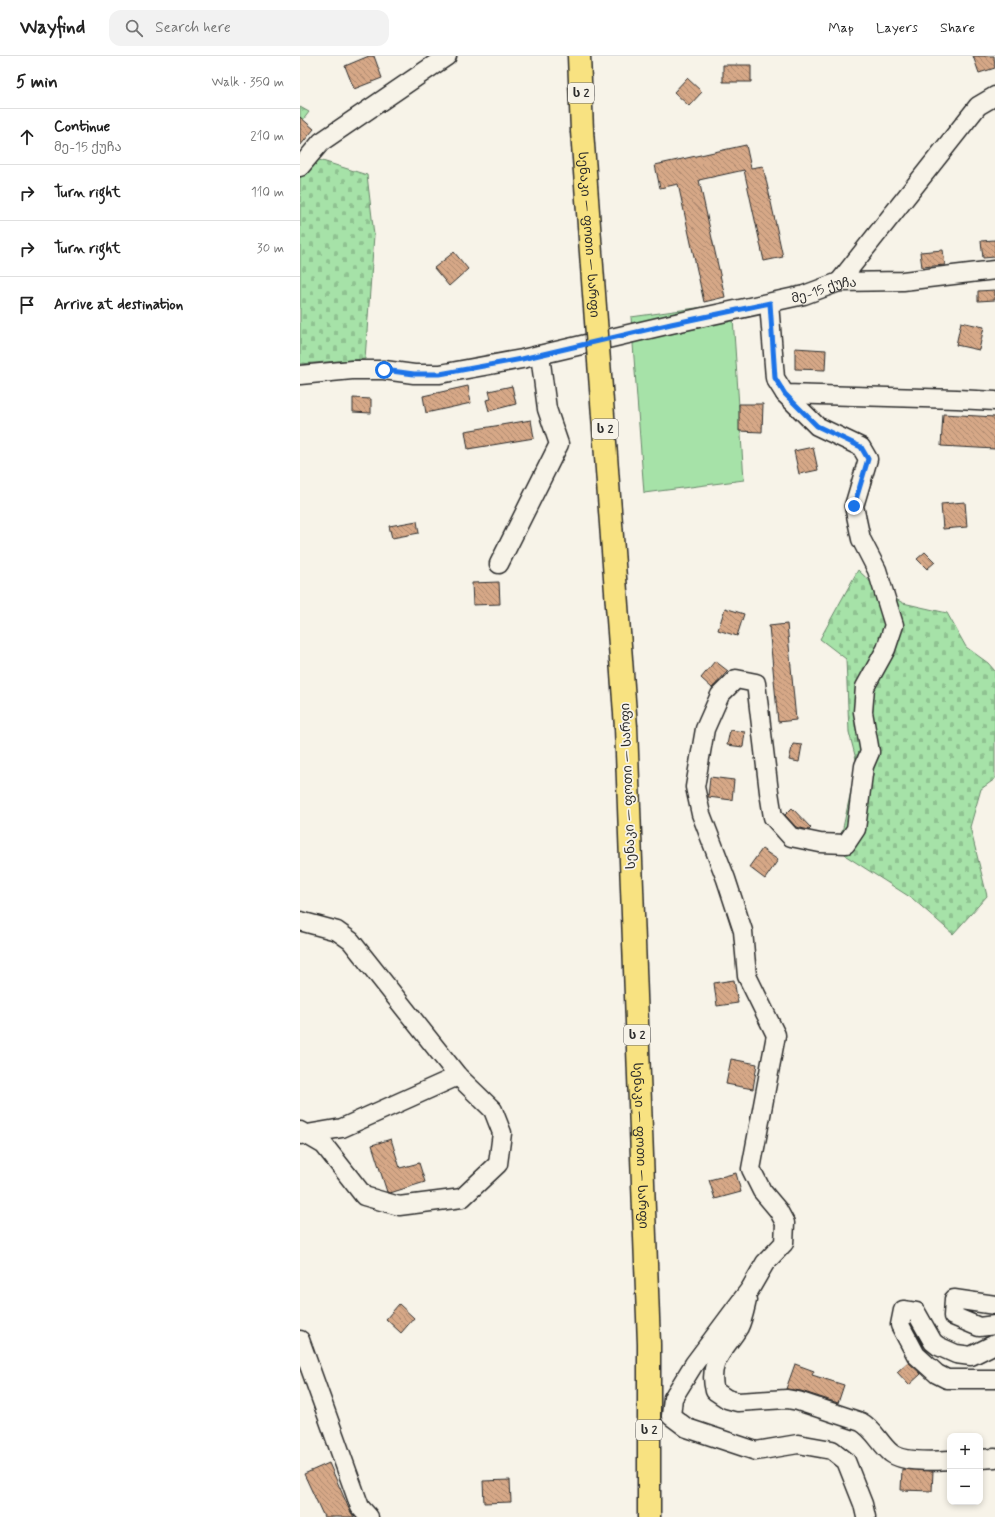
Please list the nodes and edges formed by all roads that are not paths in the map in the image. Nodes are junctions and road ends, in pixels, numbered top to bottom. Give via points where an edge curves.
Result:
1 (447, 56) edge
2 (579, 56) edge
3 (995, 96) edge
4 (300, 167) edge
5 (995, 270) edge
6 (839, 282) junction
7 (770, 303) junction
8 (540, 355) junction
9 (300, 375) edge
10 (785, 394) junction
11 (995, 401) edge
12 (499, 564) dead end
13 (300, 921) edge
14 (458, 1076) junction
15 (302, 1133) edge
16 (750, 1289) junction
17 (995, 1305) edge
18 (995, 1325) edge
19 (300, 1340) edge
20 (995, 1344) edge
21 (995, 1379) edge
22 (995, 1458) edge
23 (983, 1459) edge
24 (947, 1460) edge
25 (369, 1517) edge
26 (649, 1517) edge
27 (866, 1517) edge

1 - 4 street via 321,142
2 - 26 highway, სენაკი — ფოთი — სარფი / ს 2, bridge via 582,131 626,727 649,1344
3 - 6 street via 978,106
5 - 6 street, მე-15 ქუჩა via 903,280
6 - 7 street, მე-15 ქუჩა via 804,295
7 - 8 street, მე-15 ქუჩა
7 - 10 street via 775,378
8 - 9 street, მე-15 ქუჩა via 440,374 352,370
8 - 12 street via 547,409 559,444
10 - 11 street
10 - 16 street via 817,426 861,447 868,459 854,506 861,539 877,570 894,625 886,649 865,687 863,712 870,752 864,766 856,829 846,844 820,843 791,837 773,817 756,683 736,678 720,695 705,729 695,787 701,814 743,931 747,976 776,1035 751,1169 762,1191 785,1223 784,1243 765,1264
13 - 14 street via 338,931 351,941
14 - 15 street via 342,1128
14 - 15 street via 493,1110 502,1134 498,1164 462,1198 399,1206 364,1196 324,1145
16 - 24 street via 740,1325 715,1363 712,1380 715,1391 727,1399 738,1402 787,1399 798,1401 861,1422 891,1453 898,1456 910,1460
16 - 27 street via 694,1364 673,1398 671,1416 687,1428 756,1451 798,1444 832,1450 846,1461
17 - 18 street via 954,1300 953,1316 979,1327
19 - 25 street via 360,1507
20 - 21 street via 971,1356 956,1354 933,1342 916,1312 902,1310 900,1325 916,1355 937,1374 947,1379
22 - 23 street

